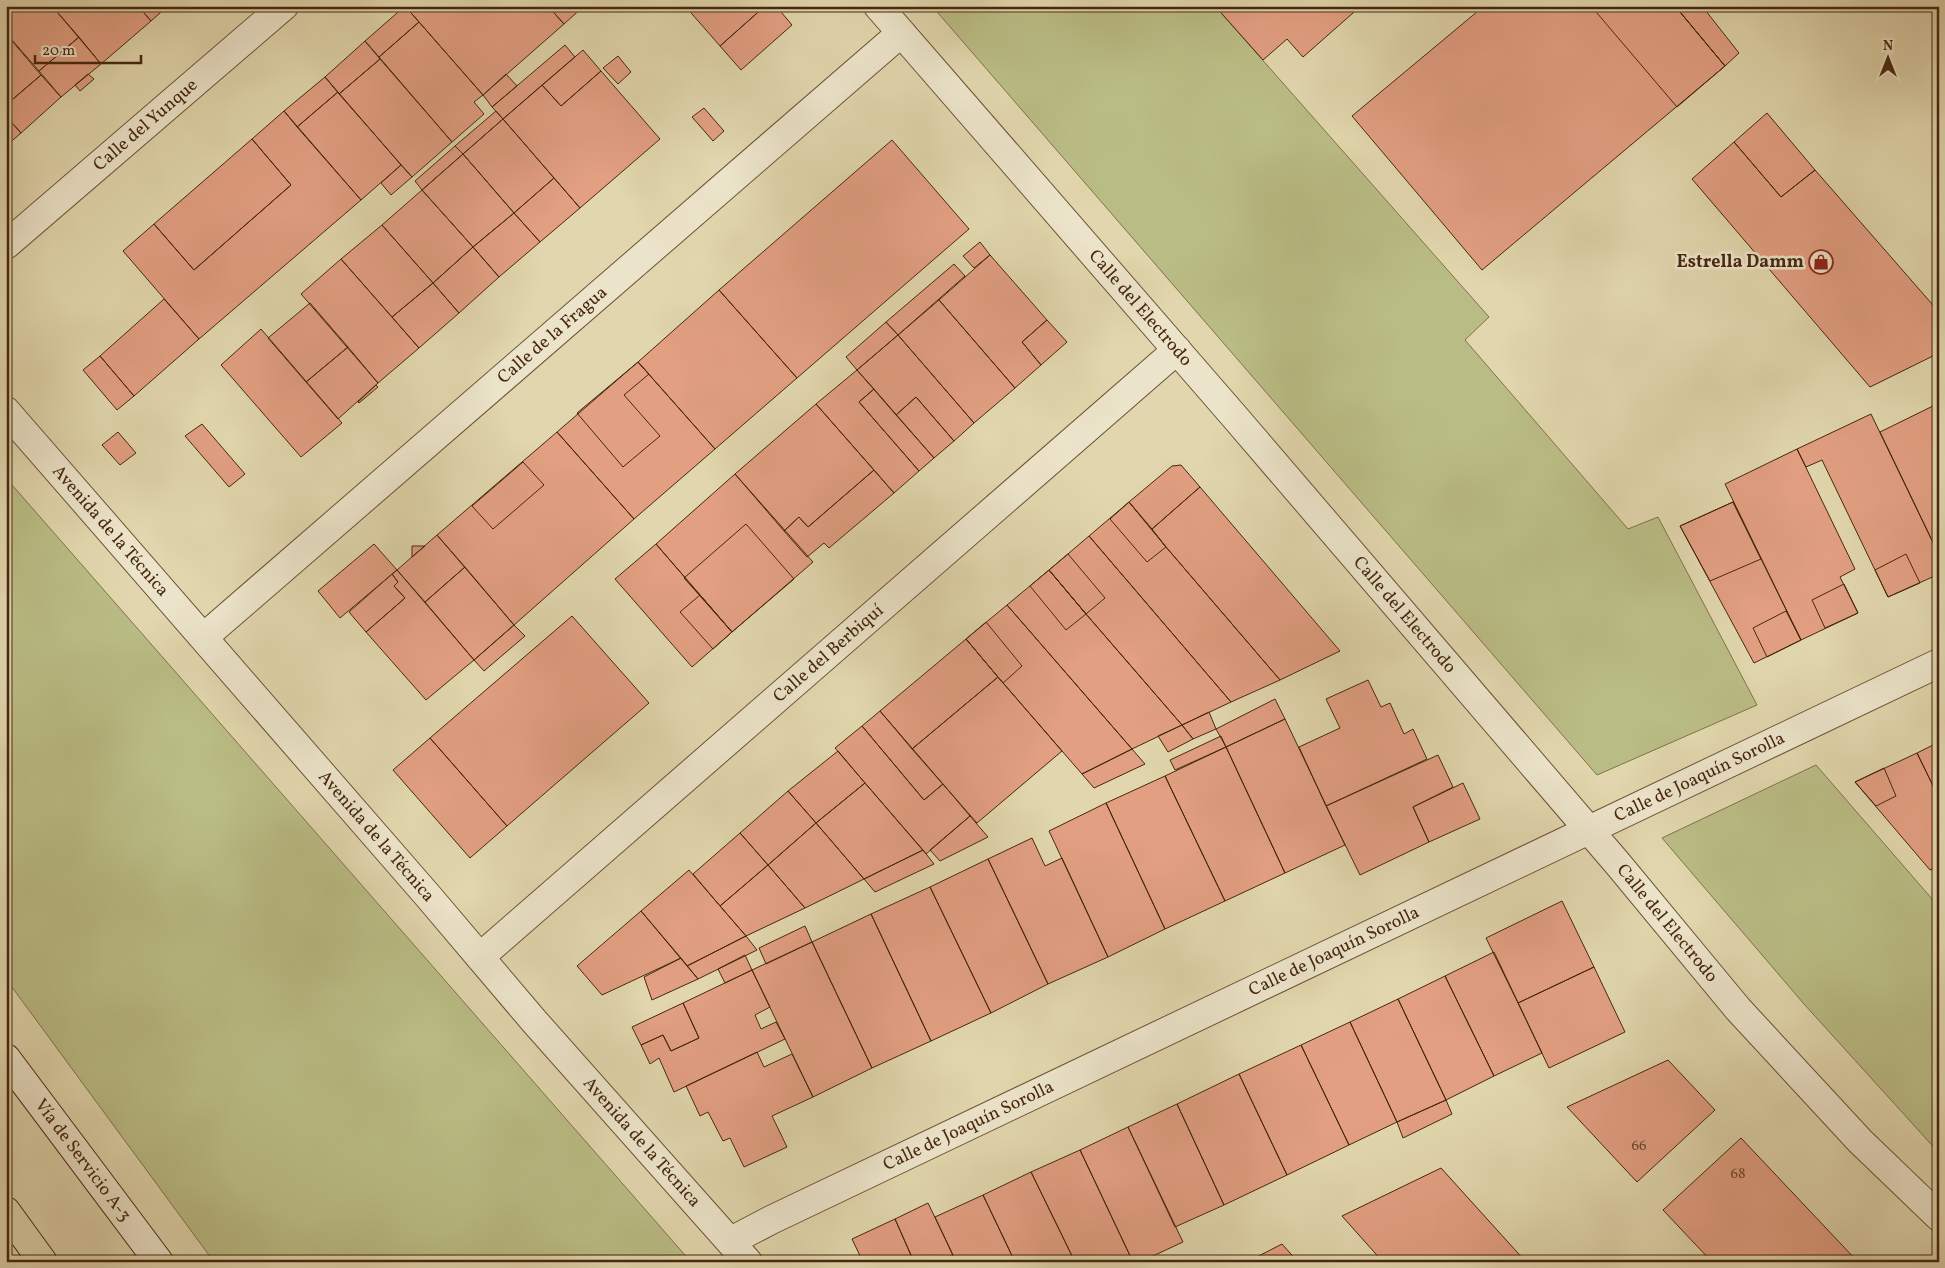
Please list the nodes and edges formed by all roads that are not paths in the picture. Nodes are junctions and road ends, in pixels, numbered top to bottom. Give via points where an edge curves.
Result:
1 (284, 6) edge
2 (878, 6) edge
3 (901, 33) junction
4 (6, 245) edge
5 (1177, 350) junction
6 (6, 411) edge
7 (204, 637) junction
8 (1939, 663) edge
9 (1587, 830) junction
10 (480, 957) junction
11 (6, 1058) edge
12 (6, 1212) edge
13 (1939, 1217) edge
14 (739, 1252) edge
15 (43, 1262) edge
16 (158, 1262) edge

1 - 4 street, Calle del Yunque
2 - 3 street, Calle del Electrodo
3 - 5 street, Calle del Electrodo
3 - 7 street, Calle de la Fragua
5 - 9 street, Calle del Electrodo
5 - 10 street, Calle del Berbiquí
6 - 7 street, Avenida de la Técnica
7 - 10 street, Avenida de la Técnica
8 - 9 street, Calle de Joaquín Sorolla
9 - 13 street, Calle del Electrodo via 1738,1009 1860,1141
9 - 14 street, Calle de Joaquín Sorolla via 788,1211
10 - 14 street, Avenida de la Técnica
11 - 16 street, Vía de Servicio A-3
12 - 15 highway

